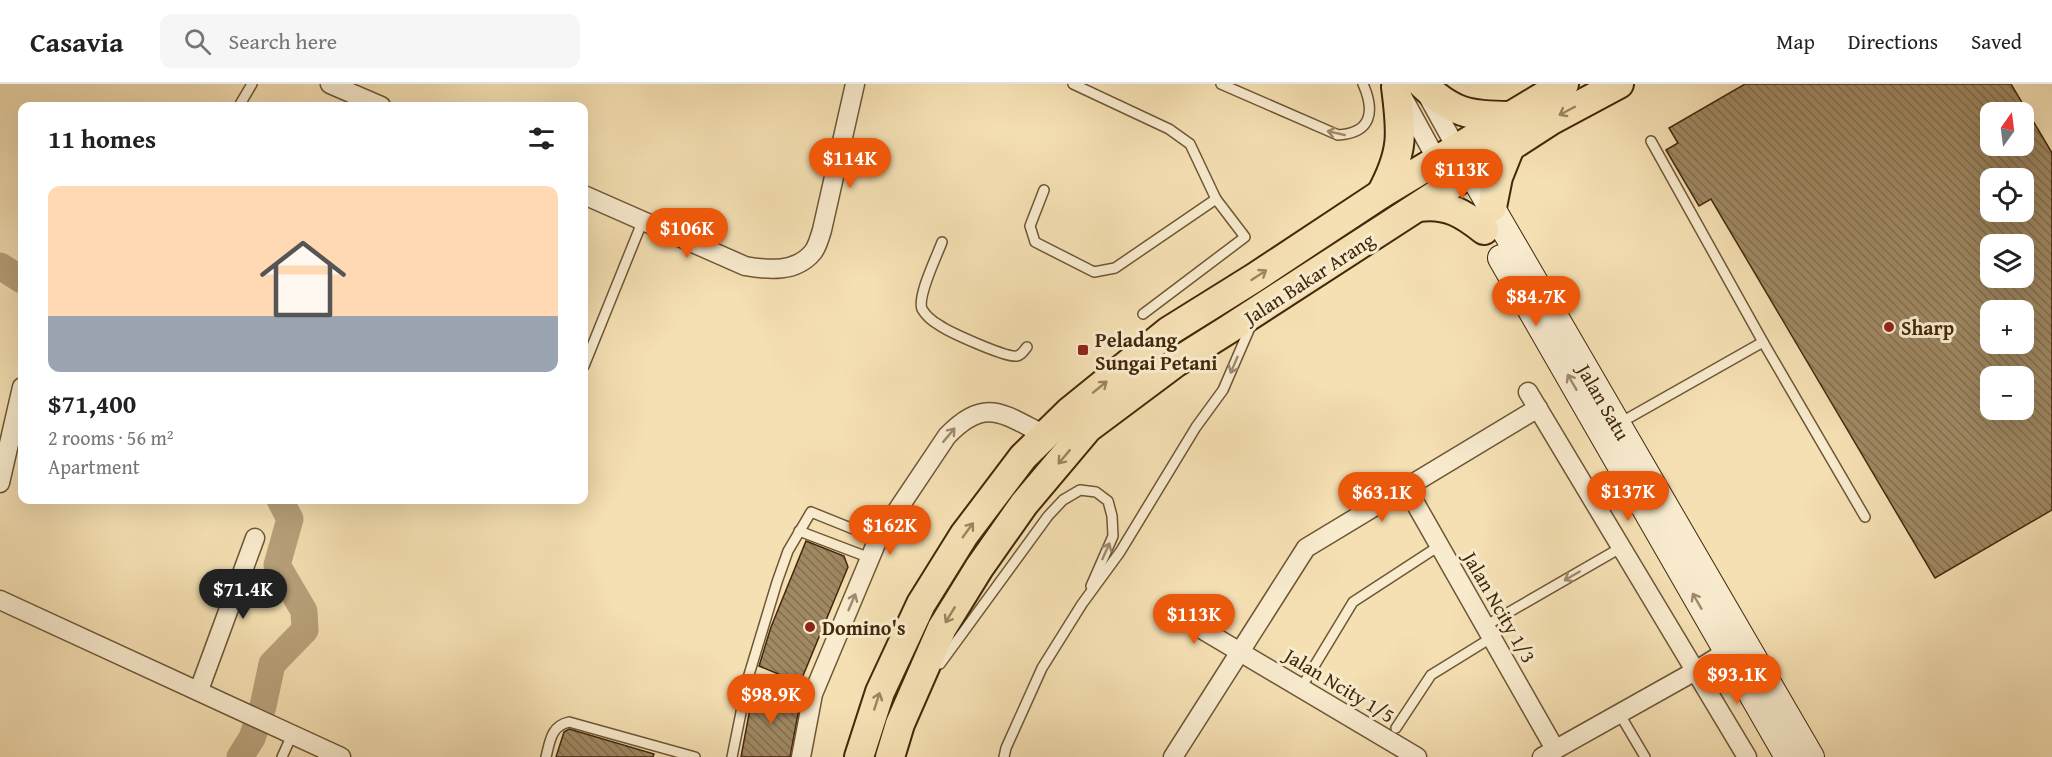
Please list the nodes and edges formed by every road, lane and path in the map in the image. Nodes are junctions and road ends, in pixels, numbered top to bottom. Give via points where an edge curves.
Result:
1 (252, 84) edge
2 (330, 84) edge
3 (855, 84) edge
4 (1073, 84) edge
5 (1221, 84) edge
6 (1363, 84) edge
7 (1564, 84) edge
8 (1619, 84) edge
9 (1408, 85) edge
10 (241, 102) edge
11 (372, 102) edge
12 (1510, 116) junction
13 (1651, 141) dead end
14 (1510, 147) junction
15 (1454, 166) junction
16 (1044, 190) dead end
17 (1381, 194) junction
18 (588, 197) edge
19 (1216, 199) junction
20 (1419, 207) junction
21 (1488, 218) junction
22 (643, 220) junction
23 (942, 242) dead end
24 (1257, 312) junction
25 (1143, 314) dead end
26 (1763, 342) junction
27 (1027, 347) dead end
28 (588, 356) edge
29 (1528, 392) dead end
30 (18, 404) edge
31 (1538, 408) junction
32 (1609, 428) junction
33 (1045, 435) junction
34 (0, 483) edge
35 (1406, 487) junction
36 (1865, 517) dead end
37 (799, 531) junction
38 (255, 538) dead end
39 (878, 539) junction
40 (1439, 546) junction
41 (1622, 547) junction
42 (870, 558) junction
43 (0, 600) edge
44 (1082, 604) junction
45 (1166, 608) dead end
46 (1488, 632) junction
47 (1735, 647) junction
48 (1240, 652) junction
49 (1697, 670) junction
50 (748, 678) junction
51 (1301, 688) junction
52 (199, 690) junction
53 (813, 694) junction
54 (1619, 713) junction
55 (900, 724) junction
56 (1396, 729) dead end
57 (286, 732) junction
58 (1548, 753) edge
59 (282, 757) edge
60 (341, 757) edge
61 (546, 757) edge
62 (695, 757) edge
63 (732, 757) edge
64 (801, 757) edge
65 (859, 757) edge
66 (890, 757) edge
67 (1004, 757) edge
68 (1173, 757) edge
69 (1417, 757) edge
70 (1645, 757) edge
71 (1747, 757) edge
72 (1788, 757) edge
73 (1811, 757) edge

1 - 10 lane
2 - 11 street
3 - 22 street via 822,230 813,252 797,265 772,270 745,266
4 - 19 lane via 1181,136 1190,144
6 -> 5 lane via 1370,100 1369,116 1361,129 1349,135 1338,135
7 - 12 main road, Jalan Bakar Arang
8 -> 14 main road, Jalan Bakar Arang
9 - 12 main road via 1458,111
9 - 15 street
9 - 15 street via 1405,100
9 - 17 main road via 1394,171
12 - 15 main road, Jalan Bakar Arang
13 - 26 lane
14 - 15 main road, Jalan Bakar Arang
14 - 21 main road
15 - 17 main road, Jalan Bakar Arang
15 - 20 main road, Jalan Bakar Arang
15 - 21 main road, Jalan Satu
16 - 19 lane via 1030,226 1035,242 1094,272 1115,268
33 -> 17 main road, Jalan Bakar Arang via 1169,331
18 - 22 street
19 - 25 lane via 1245,237
20 - 21 main road via 1438,206
20 - 24 main road, Jalan Bakar Arang
21 - 32 main road, Jalan Satu
22 - 28 lane
23 - 27 lane via 922,297 921,307 928,317 941,327 1004,354 1015,356
24 -> 44 lane via 1223,390 1120,552
24 -> 55 main road, Jalan Bakar Arang via 1175,363 1088,428 1024,504 979,568 942,628
26 - 32 lane
26 - 36 lane
29 - 31 street
30 - 34 street
31 - 35 street
31 - 41 street
32 - 47 main road, Jalan Satu
39 -> 33 street via 959,423 974,414 992,412
65 -> 33 main road, Jalan Bakar Arang via 880,692 921,604 964,535 1023,457
35 - 40 street, Jalan Ncity 1/3
35 - 48 street via 1306,548
37 - 39 lane via 811,512
37 - 42 lane
37 - 50 lane via 777,582
38 - 52 street
39 - 42 street
40 - 46 street, Jalan Ncity 1/3
40 - 51 lane via 1353,602
41 -> 46 lane
41 - 49 street
53 -> 42 street
43 - 52 street
44 -> 55 lane via 1113,536 1108,501 1096,492 1080,490 1048,516
44 - 67 lane via 1042,668
45 - 48 street, Jalan Ncity 1/5
46 - 56 lane via 1431,675
46 - 58 street, Jalan Ncity 1/3
47 - 49 street
47 - 72 main road, Jalan Satu
47 - 73 main road, Jalan Satu
48 - 51 street, Jalan Ncity 1/5
48 - 68 street
49 - 54 street
49 - 71 street
50 - 53 lane
50 - 63 lane
51 - 69 street, Jalan Ncity 1/5
52 - 57 street
53 - 64 street
54 - 58 street
54 - 70 lane
55 - 66 main road, Jalan Bakar Arang
57 - 59 lane
57 - 60 street
61 - 62 lane via 553,733 560,724 569,722

